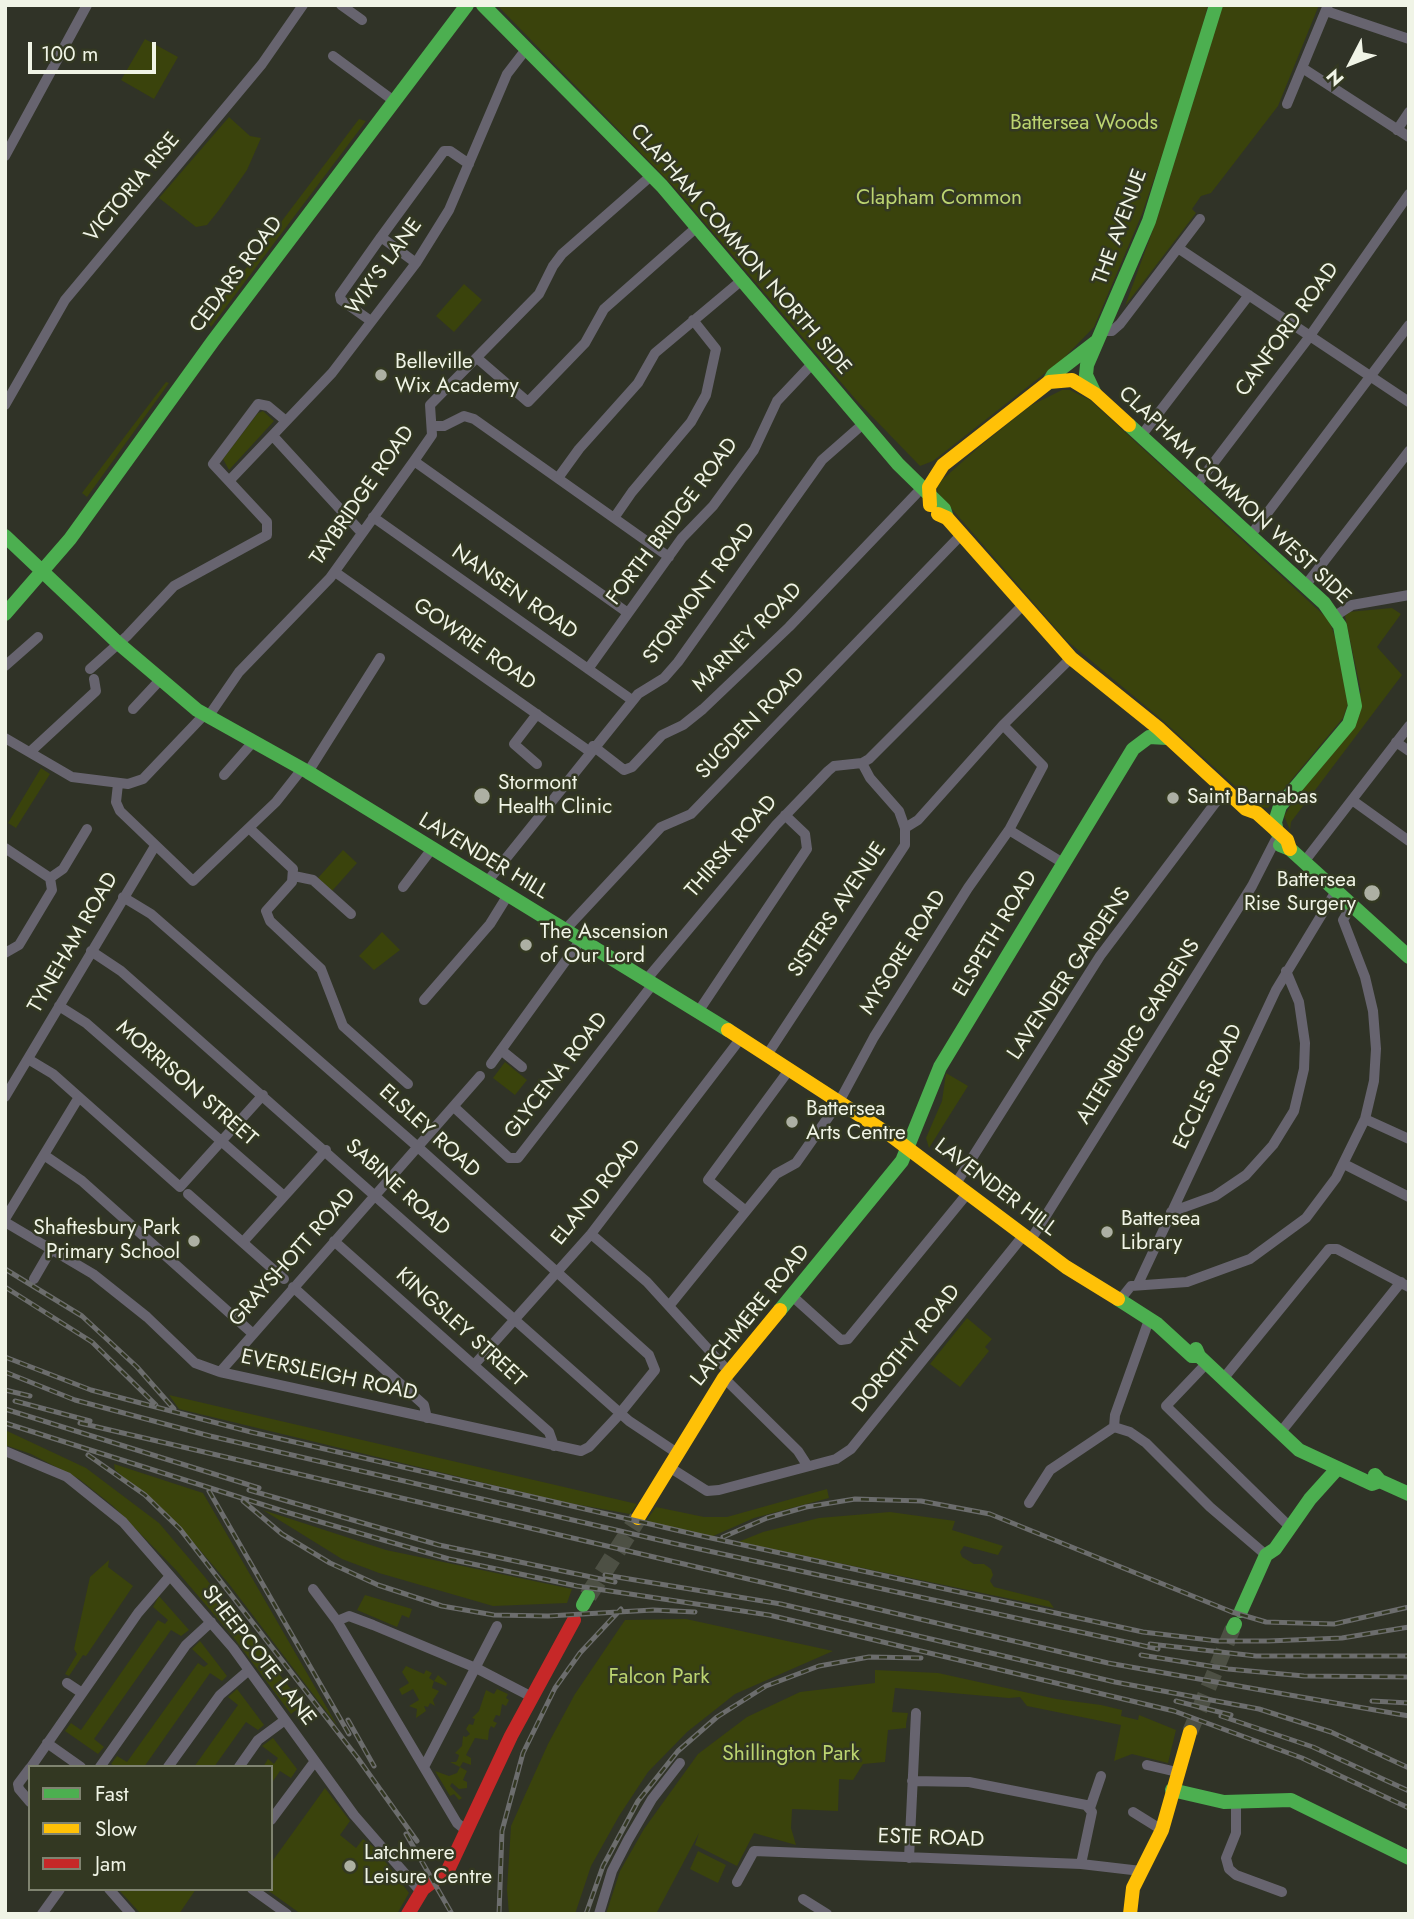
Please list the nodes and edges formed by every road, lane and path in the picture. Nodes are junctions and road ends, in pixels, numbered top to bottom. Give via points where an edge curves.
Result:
1 (87, 5) edge
2 (303, 5) edge
3 (341, 5) edge
4 (467, 5) edge
5 (483, 5) edge
6 (1216, 5) edge
7 (1327, 8) edge
8 (362, 20) dead end
9 (1409, 39) edge
10 (527, 48) junction
11 (333, 55) dead end
12 (1304, 69) junction
13 (394, 101) junction
14 (1287, 104) dead end
15 (1409, 112) edge
16 (1397, 130) junction
17 (1409, 137) edge
18 (5, 156) edge
19 (469, 164) junction
20 (652, 175) junction
21 (1409, 194) edge
22 (1200, 219) dead end
23 (697, 227) junction
24 (381, 237) junction
25 (1178, 248) junction
26 (416, 263) junction
27 (742, 280) junction
28 (1249, 295) junction
29 (693, 320) junction
30 (371, 321) junction
31 (1409, 325) edge
32 (1101, 336) junction
33 (1310, 336) junction
34 (477, 358) junction
35 (812, 365) junction
36 (1373, 378) junction
37 (1049, 382) junction
38 (1095, 394) junction
39 (1409, 402) edge
40 (5, 405) edge
41 (286, 421) junction
42 (863, 424) junction
43 (432, 426) junction
44 (273, 436) junction
45 (1141, 436) junction
46 (1409, 451) edge
47 (415, 461) junction
48 (943, 465) junction
49 (902, 469) junction
50 (558, 478) junction
51 (230, 480) junction
52 (1196, 486) junction
53 (925, 497) junction
54 (373, 517) junction
55 (614, 518) junction
56 (362, 533) junction
57 (961, 535) junction
58 (5, 536) edge
59 (1250, 536) junction
60 (669, 557) junction
61 (335, 572) junction
62 (43, 573) junction
63 (1305, 586) junction
64 (1409, 595) edge
65 (1022, 606) junction
66 (628, 613) junction
67 (5, 614) edge
68 (1335, 616) junction
69 (38, 638) dead end
70 (118, 643) junction
71 (380, 658) dead end
72 (1071, 658) junction
73 (5, 667) edge
74 (588, 669) junction
75 (160, 680) junction
76 (632, 701) junction
77 (134, 709) dead end
78 (1136, 712) junction
79 (537, 714) junction
80 (206, 716) junction
81 (1003, 725) junction
82 (1409, 726) edge
83 (5, 738) edge
84 (1167, 738) junction
85 (253, 742) junction
86 (1396, 742) junction
87 (591, 749) junction
88 (1133, 749) junction
89 (1409, 751) edge
90 (30, 752) junction
91 (862, 763) junction
92 (537, 764) dead end
93 (305, 771) junction
94 (224, 775) dead end
95 (118, 784) junction
96 (1225, 790) junction
97 (1352, 800) junction
98 (1280, 806) junction
99 (785, 815) junction
100 (1254, 818) junction
101 (249, 828) junction
102 (905, 828) junction
103 (87, 829) dead end
104 (1009, 830) junction
105 (1276, 836) junction
106 (1409, 841) edge
107 (155, 846) junction
108 (5, 848) edge
109 (431, 850) junction
110 (1304, 862) junction
111 (1063, 863) junction
112 (294, 876) junction
113 (50, 878) junction
114 (487, 882) junction
115 (403, 887) dead end
116 (1336, 891) junction
117 (508, 895) junction
118 (123, 897) junction
119 (1352, 905) junction
120 (1325, 912) junction
121 (351, 914) dead end
122 (1343, 920) junction
123 (564, 931) junction
124 (580, 941) junction
125 (91, 951) junction
126 (5, 954) edge
127 (1409, 957) edge
128 (5, 964) edge
129 (1286, 971) junction
130 (649, 982) junction
131 (424, 1000) dead end
132 (59, 1006) junction
133 (698, 1012) junction
134 (741, 1038) junction
135 (501, 1050) junction
136 (767, 1055) junction
137 (28, 1059) junction
138 (491, 1064) dead end
139 (522, 1067) dead end
140 (789, 1070) junction
141 (480, 1076) dead end
142 (408, 1084) dead end
143 (263, 1095) junction
144 (5, 1097) edge
145 (79, 1097) junction
146 (839, 1102) junction
147 (454, 1107) junction
148 (1365, 1119) junction
149 (1409, 1139) edge
150 (221, 1141) junction
151 (906, 1147) junction
152 (419, 1148) junction
153 (326, 1150) junction
154 (44, 1155) junction
155 (1344, 1164) junction
156 (961, 1189) junction
157 (184, 1190) junction
158 (377, 1194) junction
159 (284, 1196) junction
160 (1409, 1197) edge
161 (746, 1211) junction
162 (1171, 1212) junction
163 (5, 1221) edge
164 (591, 1234) junction
165 (1026, 1238) junction
166 (334, 1241) junction
167 (243, 1242) junction
168 (52, 1248) junction
169 (557, 1272) junction
170 (34, 1279) dead end
171 (284, 1279) dead end
172 (1138, 1284) junction
173 (1405, 1285) edge
174 (293, 1287) junction
175 (791, 1295) junction
176 (1119, 1301) junction
177 (669, 1307) junction
178 (515, 1319) junction
179 (1153, 1322) junction
180 (252, 1333) junction
181 (1202, 1360) junction
182 (474, 1365) junction
183 (220, 1372) junction
184 (726, 1375) junction
185 (1223, 1379) junction
186 (620, 1413) junction
187 (427, 1418) junction
188 (1114, 1427) junction
189 (1280, 1433) junction
190 (554, 1446) junction
191 (5, 1451) edge
192 (677, 1453) junction
193 (1326, 1459) junction
194 (807, 1465) junction
195 (1341, 1465) junction
196 (669, 1467) junction
197 (1409, 1494) edge
198 (1310, 1499) junction
199 (1029, 1503) dead end
200 (638, 1518) tunnel mouth
201 (1291, 1528) junction
202 (1266, 1555) junction
203 (169, 1577) junction
204 (313, 1589) dead end
205 (574, 1620) dead end
206 (337, 1621) junction
207 (1236, 1621) tunnel mouth
208 (211, 1622) junction
209 (497, 1626) dead end
210 (476, 1668) junction
211 (249, 1670) junction
212 (67, 1683) dead end
213 (82, 1693) junction
214 (532, 1696) junction
215 (916, 1713) dead end
216 (285, 1720) junction
217 (1190, 1732) tunnel mouth
218 (47, 1742) junction
219 (315, 1760) junction
220 (680, 1763) dead end
221 (31, 1765) edge
222 (77, 1765) edge
223 (101, 1765) edge
224 (169, 1765) edge
225 (240, 1765) edge
226 (1147, 1765) dead end
227 (424, 1767) junction
228 (28, 1770) edge
229 (1177, 1773) junction
230 (1101, 1776) dead end
231 (912, 1781) junction
232 (1172, 1790) junction
233 (28, 1800) edge
234 (1236, 1802) junction
235 (1090, 1808) junction
236 (1133, 1812) dead end
237 (273, 1817) edge
238 (1161, 1830) junction
239 (467, 1831) junction
240 (909, 1858) junction
241 (1409, 1858) edge
242 (1081, 1864) junction
243 (1141, 1871) junction
244 (737, 1882) dead end
245 (59, 1891) edge
246 (111, 1891) edge
247 (255, 1891) edge
248 (421, 1892) junction
249 (1282, 1892) dead end
250 (803, 1899) dead end
251 (821, 1913) edge
252 (43, 1914) edge
253 (131, 1914) edge
254 (287, 1914) edge
255 (408, 1914) edge
256 (599, 1914) edge
257 (1130, 1914) edge

1 - 18 street
2 - 40 street, VICTORIA RISE via 262,64 65,300
3 - 8 street
4 - 13 main road, CEDARS ROAD
5 - 10 main road, CLAPHAM COMMON NORTH SIDE
6 - 32 main road, THE AVENUE via 1149,221
7 - 9 street
7 - 12 street
10 - 19 street, WIX'S LANE via 510,67
10 - 20 main road, CLAPHAM COMMON NORTH SIDE
11 - 13 street
12 - 14 street
12 - 16 street
13 - 62 main road, CEDARS ROAD
15 - 16 street
16 - 17 street
19 - 24 street via 444,151
19 - 26 street, WIX'S LANE via 449,209
20 - 23 main road, CLAPHAM COMMON NORTH SIDE
20 - 34 street, TAYBRIDGE ROAD via 562,254 539,294
21 - 33 street, CANFORD ROAD
22 - 25 street
23 - 27 main road, CLAPHAM COMMON NORTH SIDE
23 - 34 street via 604,309 585,343 528,402
24 - 26 street
24 - 30 street via 340,295
25 - 28 street
25 - 32 street via 1120,324
26 - 30 street, WIX'S LANE
27 - 29 street
27 - 35 main road, CLAPHAM COMMON NORTH SIDE
28 - 33 street
28 - 45 street
29 - 50 street via 652,356 638,383
29 - 55 street via 716,349 706,396 691,422
30 - 41 street, WIX'S LANE via 332,373
31 - 36 street
32 - 37 main road
32 - 38 main road, CLAPHAM COMMON WEST SIDE via 1086,369
33 - 36 street
33 - 52 street, CANFORD ROAD
34 - 43 street, TAYBRIDGE ROAD via 430,405
35 - 42 main road, CLAPHAM COMMON NORTH SIDE
35 - 60 street, FORTH BRIDGE ROAD via 777,401 754,450
36 - 39 street
36 - 59 street
37 - 38 main road, CLAPHAM COMMON WEST SIDE via 1072,380
37 - 48 main road
38 - 45 main road, CLAPHAM COMMON WEST SIDE
41 - 44 street, WIX'S LANE
41 - 51 street via 263,403 256,406 213,464
42 - 49 main road, CLAPHAM COMMON NORTH SIDE
42 - 76 street, STORMONT ROAD via 822,460 670,672
43 - 47 street, TAYBRIDGE ROAD via 432,435
43 - 50 street via 471,417
44 - 51 street, WIX'S LANE
44 - 56 street
45 - 52 main road, CLAPHAM COMMON WEST SIDE
46 - 63 street
47 - 54 street, TAYBRIDGE ROAD
47 - 66 street
48 - 49 main road via 924,474
48 - 53 main road
49 - 53 main road, CLAPHAM COMMON NORTH SIDE
50 - 55 street
51 - 70 street via 267,522 267,535 174,586
52 - 59 main road, CLAPHAM COMMON WEST SIDE
53 - 57 main road
53 - 87 street, MARNEY ROAD via 691,720 662,735 628,769
54 - 56 street, TAYBRIDGE ROAD
54 - 74 street, NANSEN ROAD
55 - 60 street
56 - 61 street, TAYBRIDGE ROAD
57 - 65 main road
57 - 123 street, SUGDEN ROAD via 691,814 661,827
58 - 62 main road, LAVENDER HILL
59 - 63 main road, CLAPHAM COMMON WEST SIDE
60 - 66 street, FORTH BRIDGE ROAD
61 - 79 street, GOWRIE ROAD
61 - 80 street, TAYBRIDGE ROAD via 239,672
62 - 67 main road, CEDARS ROAD
62 - 70 main road, LAVENDER HILL
63 - 68 main road, CLAPHAM COMMON WEST SIDE
64 - 68 street via 1355,605
65 - 72 main road
65 - 91 street
66 - 74 street, FORTH BRIDGE ROAD
68 - 98 main road, CLAPHAM COMMON WEST SIDE via 1354,692 1352,718
69 - 73 street
70 - 75 main road, LAVENDER HILL
70 - 90 street via 92,674 96,691
71 - 93 street
72 - 78 main road
72 - 81 street
74 - 76 street, NANSEN ROAD
75 - 77 street
75 - 80 main road, LAVENDER HILL
76 - 87 street, STORMONT ROAD
78 - 84 main road
78 - 88 main road, ELSPETH ROAD via 1140,729
79 - 87 street, GOWRIE ROAD
79 - 92 street via 514,744
80 - 85 main road, LAVENDER HILL
80 - 95 street, TAYBRIDGE ROAD via 143,779
81 - 102 street via 918,820
81 - 104 street, MYSORE ROAD via 1043,766
82 - 86 street
83 - 90 street
84 - 88 main road via 1149,737
84 - 96 main road
85 - 93 main road, LAVENDER HILL
85 - 94 street
86 - 89 street
86 - 97 street
87 - 114 street, STORMONT ROAD
88 - 111 main road, ELSPETH ROAD
90 - 95 street via 72,777
91 - 99 street, THIRSK ROAD via 834,766
91 - 102 street, SISTERS AVENUE via 899,811
93 - 101 street
93 - 109 main road, LAVENDER HILL
95 - 107 street via 120,811
96 - 100 main road
96 - 156 street, LAVENDER GARDENS via 1100,956
97 - 106 street
97 - 110 street
98 - 100 main road
98 - 105 main road
99 - 130 street, THIRSK ROAD
99 - 133 street via 805,834 807,849
100 - 105 main road
101 - 107 street via 196,880
101 - 112 street via 290,864
102 - 136 street, SISTERS AVENUE via 902,852
103 - 113 street via 64,869
104 - 111 street
104 - 146 street, MYSORE ROAD via 968,888
105 - 110 main road
105 - 165 street, ALTENBURG GARDENS via 1252,886
107 - 118 street, TYNEHAM ROAD
108 - 113 street
109 - 114 main road, LAVENDER HILL
109 - 115 street
110 - 116 main road
111 - 151 main road, ELSPETH ROAD via 940,1067
112 - 121 street via 313,880
112 - 142 street via 269,906 268,916 321,969 343,1026
113 - 126 street via 52,890 19,945
114 - 117 main road, LAVENDER HILL
116 - 119 main road
116 - 120 street, ECCLES ROAD
117 - 123 main road, LAVENDER HILL
117 - 131 street
118 - 125 street, TYNEHAM ROAD
118 - 152 street, ELSLEY ROAD via 151,914
119 - 122 street
119 - 127 main road
120 - 122 street via 1335,910
120 - 129 street, ECCLES ROAD
122 - 148 street via 1366,976 1374,1019 1374,1081
123 - 124 main road, LAVENDER HILL
124 - 130 main road, LAVENDER HILL
124 - 135 street
125 - 132 street, TYNEHAM ROAD
125 - 143 street, SABINE ROAD via 121,971
126 - 128 street
129 - 162 street, ECCLES ROAD
129 - 162 street via 1302,1011 1305,1043 1294,1111 1273,1145 1246,1175 1208,1199
130 - 133 main road, LAVENDER HILL
130 - 147 street, GLYCENA ROAD via 518,1158 509,1158
132 - 137 street, TYNEHAM ROAD
132 - 150 street, MORRISON STREET via 86,1023
133 - 134 main road, LAVENDER HILL
134 - 136 main road, LAVENDER HILL
134 - 164 street, ELAND ROAD
135 - 138 street
135 - 139 street
136 - 140 main road, LAVENDER HILL
137 - 144 street, TYNEHAM ROAD
137 - 145 street
140 - 146 main road, LAVENDER HILL
140 - 161 street via 708,1180
141 - 147 street, GRAYSHOTT ROAD
143 - 150 street
143 - 153 street, SABINE ROAD
145 - 154 street
145 - 157 street
146 - 151 main road, LAVENDER HILL
146 - 161 street, MYSORE ROAD via 796,1163 776,1174
147 - 152 street, GRAYSHOTT ROAD
148 - 149 street
148 - 155 street
150 - 157 street
150 - 159 street, MORRISON STREET
151 - 156 main road, LAVENDER HILL
151 - 175 main road, LATCHMERE ROAD via 892,1175
152 - 158 street, GRAYSHOTT ROAD
152 - 169 street, ELSLEY ROAD
153 - 158 street, SABINE ROAD
153 - 159 street
154 - 163 street
154 - 180 street via 82,1181
155 - 160 street
155 - 172 street via 1306,1218 1250,1259 1199,1279
156 - 165 main road, LAVENDER HILL
156 - 175 street, LAVENDER GARDENS via 848,1339 841,1340
157 - 167 street
158 - 166 street, GRAYSHOTT ROAD
158 - 178 street, SABINE ROAD
159 - 167 street
161 - 177 street, MYSORE ROAD
162 - 172 street, ECCLES ROAD
163 - 168 street, EVERSLEIGH ROAD
164 - 169 street, ELAND ROAD
164 - 177 street via 648,1282
165 - 176 main road, LAVENDER HILL
165 - 194 street, DOROTHY ROAD via 851,1449
166 - 174 street, GRAYSHOTT ROAD
166 - 182 street, KINGSLEY STREET
167 - 171 street
168 - 170 street
168 - 183 street, EVERSLEIGH ROAD via 121,1295 195,1363
169 - 178 street, ELAND ROAD
169 - 186 street, ELSLEY ROAD via 654,1363 651,1377
172 - 176 street via 1127,1288
173 - 185 street via 1329,1249
173 - 189 street
174 - 180 street, GRAYSHOTT ROAD
174 - 187 street via 424,1405
175 - 184 main road, LATCHMERE ROAD
176 - 179 main road, LAVENDER HILL
177 - 184 street
178 - 182 street, ELAND ROAD
178 - 186 street, SABINE ROAD
179 - 181 main road, LAVENDER HILL
179 - 188 street
180 - 183 street, GRAYSHOTT ROAD
181 - 185 main road, LAVENDER HILL
181 - 201 street via 1166,1406
182 - 190 street, KINGSLEY STREET via 549,1432
183 - 187 street, EVERSLEIGH ROAD
184 - 192 main road, LATCHMERE ROAD
184 - 194 street
185 - 189 main road, LAVENDER HILL
186 - 190 street, EVERSLEIGH ROAD via 586,1450
186 - 192 street, SABINE ROAD
187 - 190 street, EVERSLEIGH ROAD
188 - 199 street via 1050,1470
188 - 202 street via 1146,1443
189 - 193 main road, LAVENDER HILL via 1299,1450
191 - 203 street, SHEEPCOTE LANE via 50,1467 92,1494 123,1522
192 - 196 main road, LATCHMERE ROAD
193 - 195 main road, LAVENDER HILL
193 - 198 main road via 1309,1491
194 - 196 street, DOROTHY ROAD via 707,1491
195 - 197 main road, LAVENDER HILL via 1372,1484 1380,1481
195 - 198 main road
196 - 200 main road, LATCHMERE ROAD
198 - 201 main road
201 - 202 main road
202 - 207 main road
203 - 208 street, SHEEPCOTE LANE
203 - 213 street via 148,1599
204 - 206 street
205 - 214 main road
206 - 210 street via 349,1616
206 - 227 street
208 - 211 street, SHEEPCOTE LANE
208 - 223 street via 186,1645
209 - 210 street
210 - 214 street
210 - 227 street
211 - 216 street, SHEEPCOTE LANE
211 - 224 street via 220,1695
212 - 213 street
213 - 218 street
214 - 239 main road
215 - 231 street
216 - 219 street, SHEEPCOTE LANE
216 - 225 street via 258,1740
217 - 229 main road
218 - 221 street
218 - 222 street
219 - 237 street
219 - 248 street, SHEEPCOTE LANE via 354,1815
220 - 256 street via 628,1840 612,1871
226 - 229 street
227 - 239 street via 457,1824
228 - 233 street via 18,1784
229 - 232 main road
230 - 235 street
231 - 235 street via 969,1783
231 - 240 street
232 - 234 main road
232 - 238 main road
234 - 241 main road via 1291,1800
234 - 249 street via 1236,1833 1226,1858 1229,1869
235 - 242 street
236 - 238 street
238 - 243 main road
239 - 248 main road via 448,1870
240 - 242 street, ESTE ROAD
240 - 244 street, ESTE ROAD via 754,1851
242 - 243 street, ESTE ROAD
243 - 257 main road via 1131,1894
245 - 252 street
246 - 253 street
247 - 254 street
248 - 255 main road
250 - 251 street

